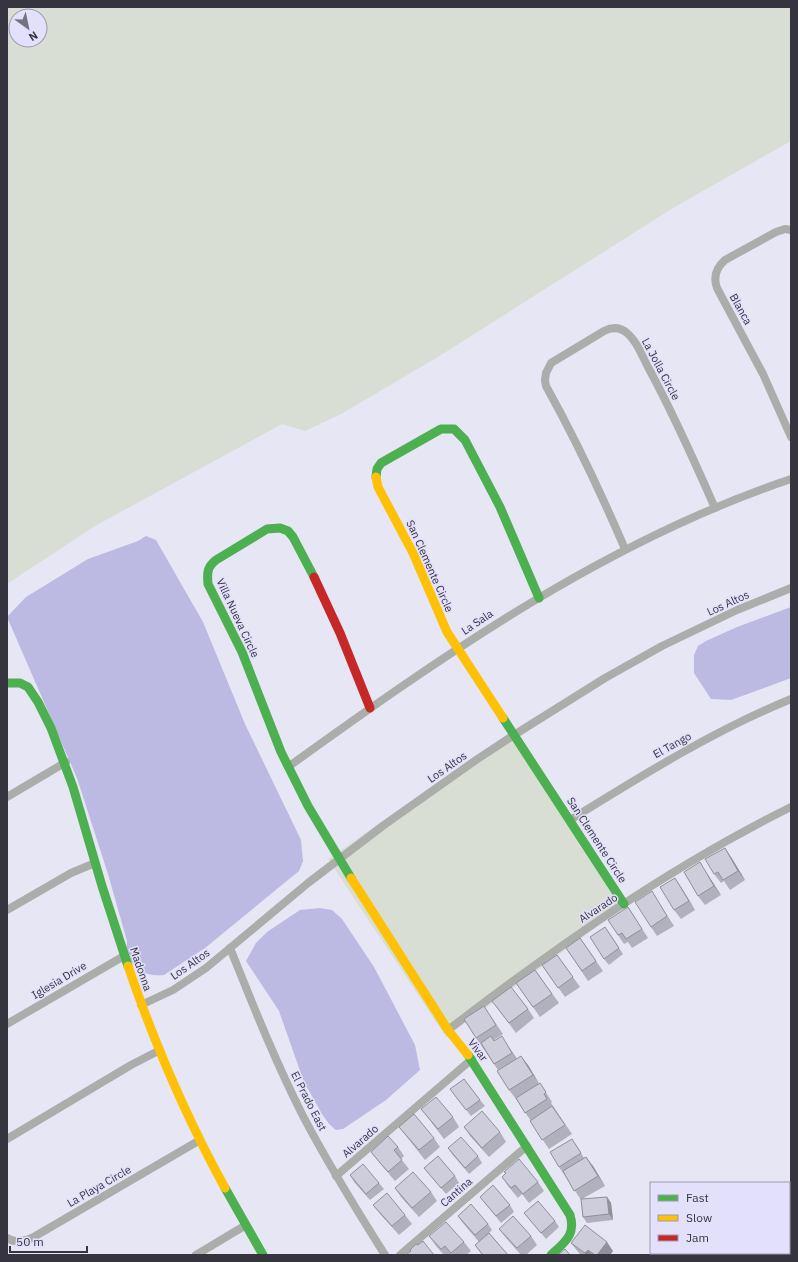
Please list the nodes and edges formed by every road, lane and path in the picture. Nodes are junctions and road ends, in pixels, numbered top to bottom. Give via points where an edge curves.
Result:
1 (791, 230) edge
2 (791, 437) edge
3 (791, 479) edge
4 (715, 508) junction
5 (625, 549) junction
6 (791, 588) edge
7 (538, 598) junction
8 (458, 649) junction
9 (7, 683) edge
10 (791, 699) edge
11 (370, 708) junction
12 (514, 735) junction
13 (66, 762) junction
14 (288, 767) junction
15 (7, 797) edge
16 (791, 807) edge
17 (570, 820) junction
18 (339, 859) junction
19 (95, 863) junction
20 (624, 904) junction
21 (7, 910) edge
22 (230, 948) junction
23 (124, 956) junction
24 (141, 1005) junction
25 (7, 1024) edge
26 (448, 1030) junction
27 (160, 1050) junction
28 (472, 1059) junction
29 (7, 1139) edge
30 (200, 1140) junction
31 (527, 1146) junction
32 (336, 1176) junction
33 (246, 1225) junction
34 (7, 1238) edge
35 (196, 1255) edge
36 (263, 1255) edge
37 (384, 1255) edge
38 (400, 1255) edge
39 (551, 1255) edge

1 - 2 street, Blanca via 776,232 725,260 716,270 715,281 763,374
3 - 4 street, La Sala
4 - 5 street, La Sala
4 - 5 street, La Jolla Circle via 679,428 634,341 622,330 604,330 551,363 546,369 545,380 599,488
5 - 7 street, La Sala
6 - 12 street, Los Altos via 662,646
7 - 8 street, La Sala
7 - 8 street, San Clemente Circle via 500,506 464,440 457,432 450,428 437,430 384,460 376,472 376,482 413,553 443,624
8 - 11 street, La Sala
8 - 12 street, San Clemente Circle
9 - 13 street, Madonna via 16,682 28,687 37,700
10 - 17 street, El Tango via 677,754
11 - 14 street, La Sala
11 - 14 street, Villa Nueva Circle via 334,617 289,532 282,528 267,530 216,560 207,572 208,584 242,652
12 - 17 street, San Clemente Circle
12 - 18 street, Los Altos
13 - 15 street
13 - 19 street, Madonna
14 - 18 street
16 - 20 street, Alvarado via 710,850
17 - 20 street, San Clemente Circle
18 - 22 street, Los Altos
18 - 26 street, Vivar
19 - 21 street via 71,873
19 - 23 street, Madonna
20 - 26 street, Alvarado via 544,958
22 - 24 street, Los Altos via 184,983
22 - 32 street, El Prado East via 280,1067
23 - 24 street, Madonna
23 - 25 street, Iglesia Drive
24 - 27 street, Madonna
26 - 28 street, Vivar
27 - 29 street
27 - 30 street, Madonna
28 - 31 street, Vivar
28 - 32 street, Alvarado
30 - 33 street, Madonna
30 - 34 street, La Playa Circle via 32,1238 20,1242
31 - 38 street, Cantina
31 - 39 street, Vivar via 572,1219 573,1228 570,1236
32 - 37 street, El Prado East
33 - 35 street
33 - 36 street, Madonna

